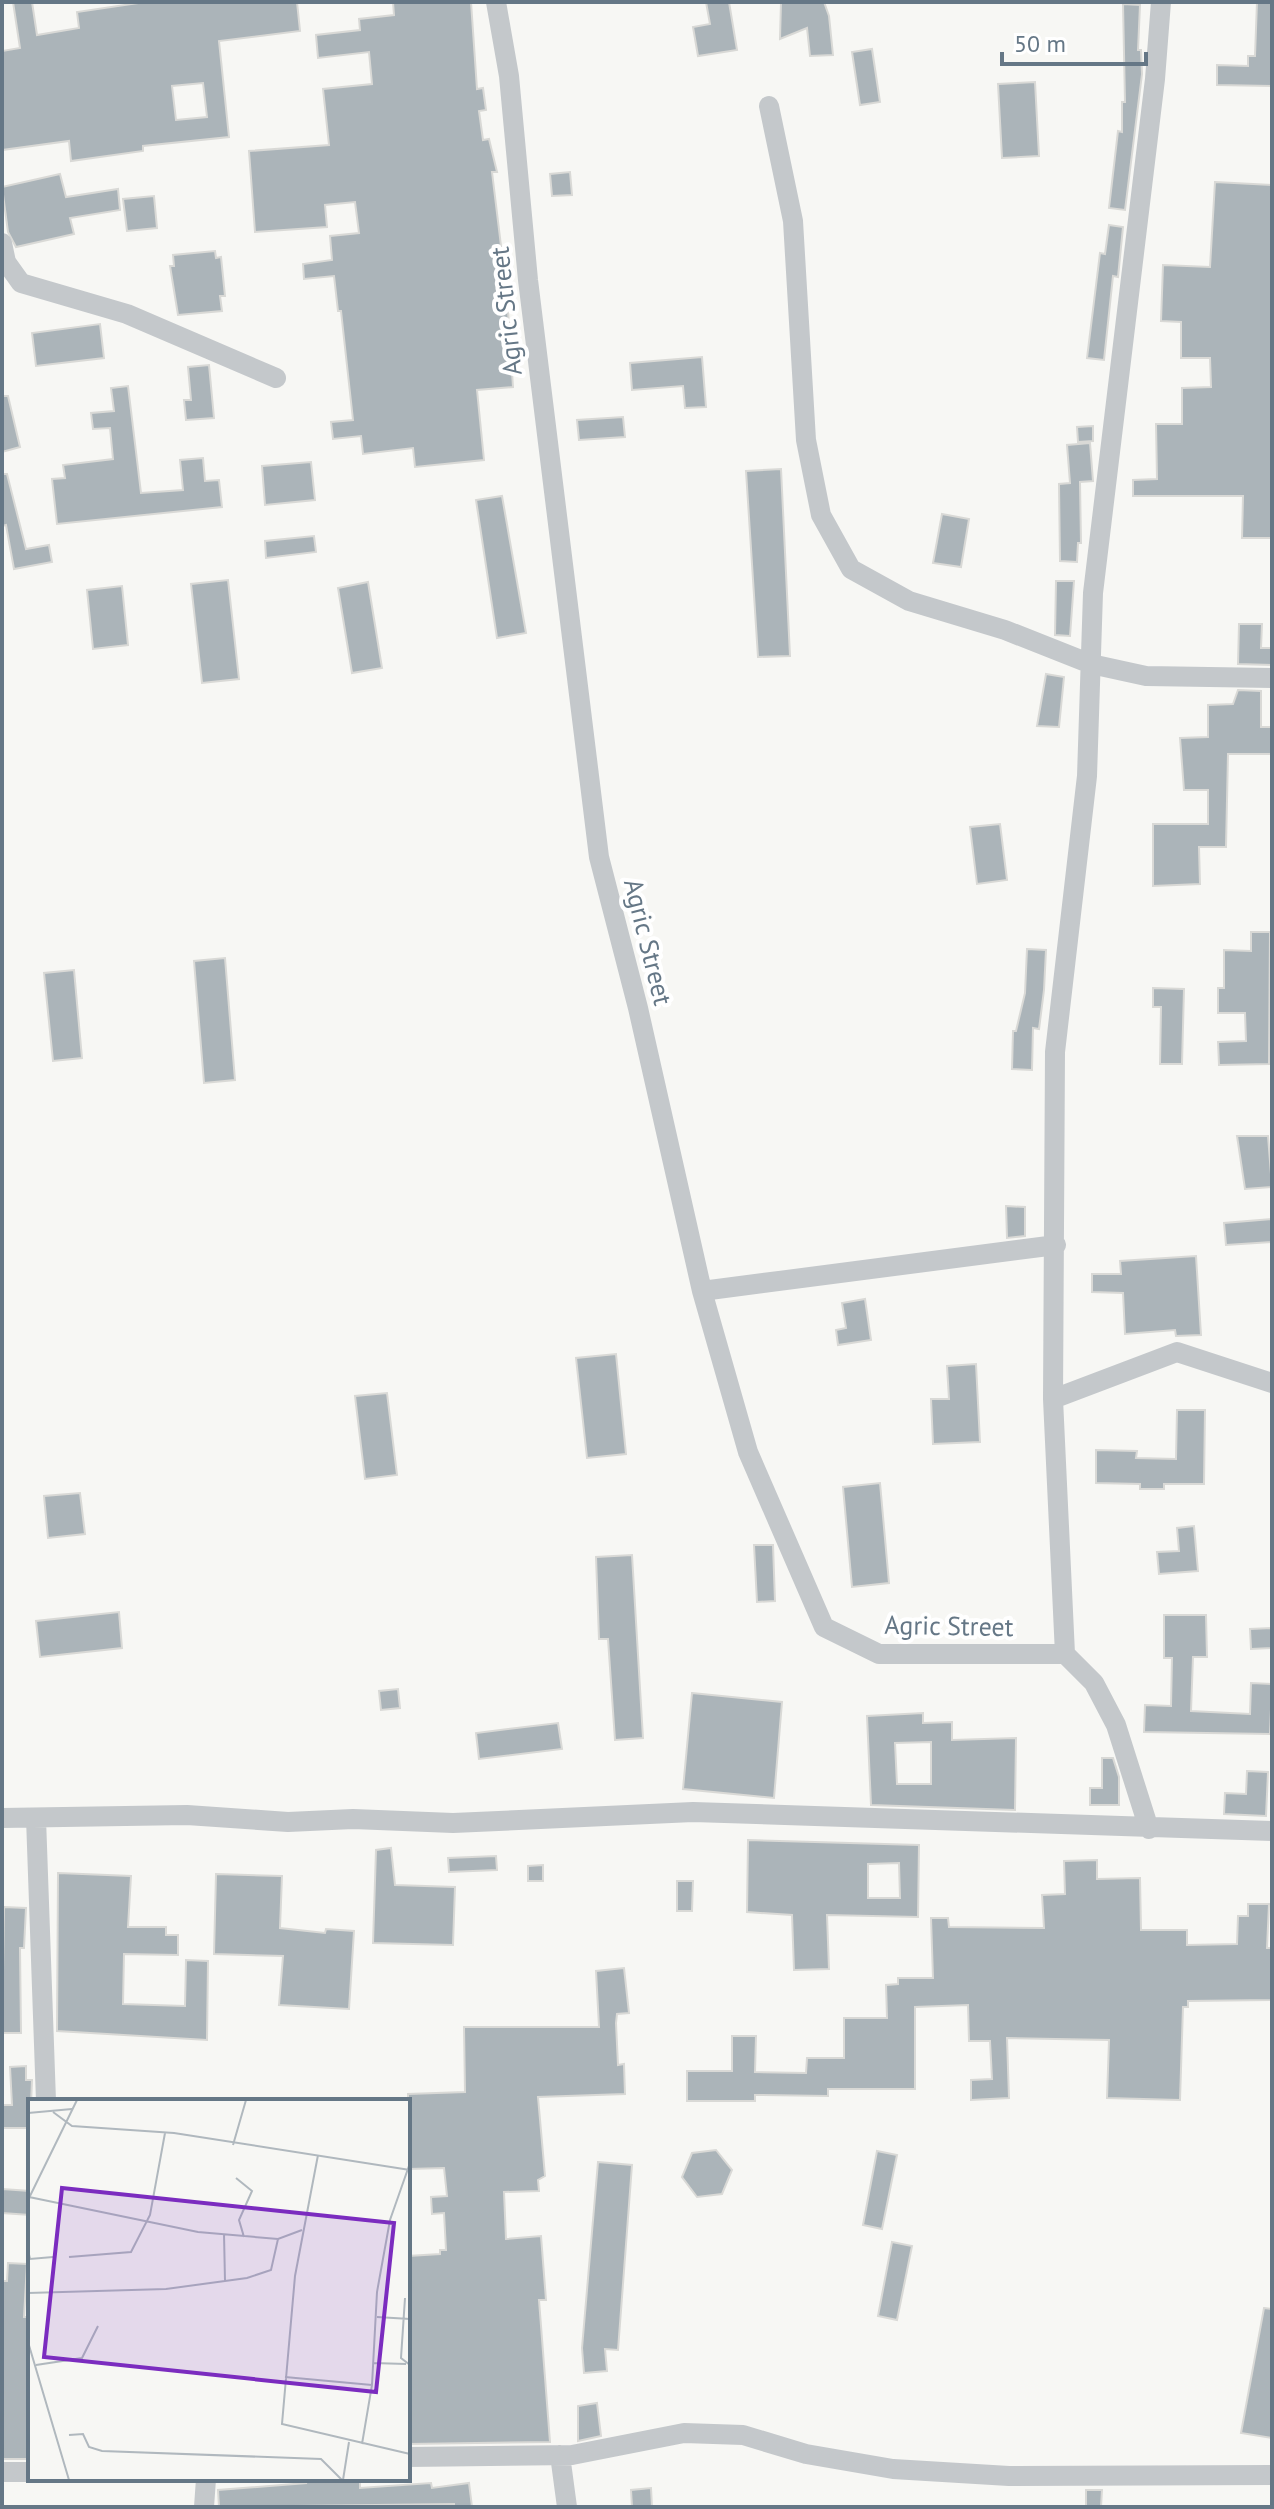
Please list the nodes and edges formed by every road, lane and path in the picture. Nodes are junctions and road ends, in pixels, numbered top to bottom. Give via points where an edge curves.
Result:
1 (496, 2) edge
2 (1161, 2) edge
3 (769, 106) dead end
4 (2, 243) edge
5 (276, 378) dead end
6 (1091, 664) junction
7 (1272, 678) edge
8 (1056, 1245) junction
9 (702, 1291) junction
10 (1272, 1383) edge
11 (1053, 1399) junction
12 (1065, 1654) junction
13 (2, 1818) edge
14 (36, 1818) junction
15 (1149, 1829) junction
16 (1272, 1831) edge
17 (46, 2099) edge
18 (560, 2455) junction
19 (410, 2457) edge
20 (2, 2472) edge
21 (28, 2472) edge
22 (1272, 2475) edge
23 (206, 2481) edge
24 (204, 2507) edge
25 (567, 2507) edge

1 - 9 street, Agric Street via 512,100 528,280 599,857
2 - 6 street via 1093,593
3 - 6 street via 793,221 806,440 821,515 851,569 909,601
4 - 5 street via 6,262 21,283 127,314
6 - 7 street via 1146,676
6 - 8 street via 1087,776 1055,1052
8 - 9 street
8 - 11 street
9 - 12 street, Agric Street via 748,1452 824,1627 879,1654
10 - 11 street via 1177,1352
11 - 12 street
12 - 15 street via 1094,1683 1116,1725
13 - 14 street
14 - 15 street via 187,1815 453,1823 693,1812
14 - 17 street
15 - 16 street
18 - 19 street
18 - 22 street via 684,2433 743,2435 806,2454 893,2469 1009,2476
18 - 25 street
20 - 21 street
23 - 24 street

